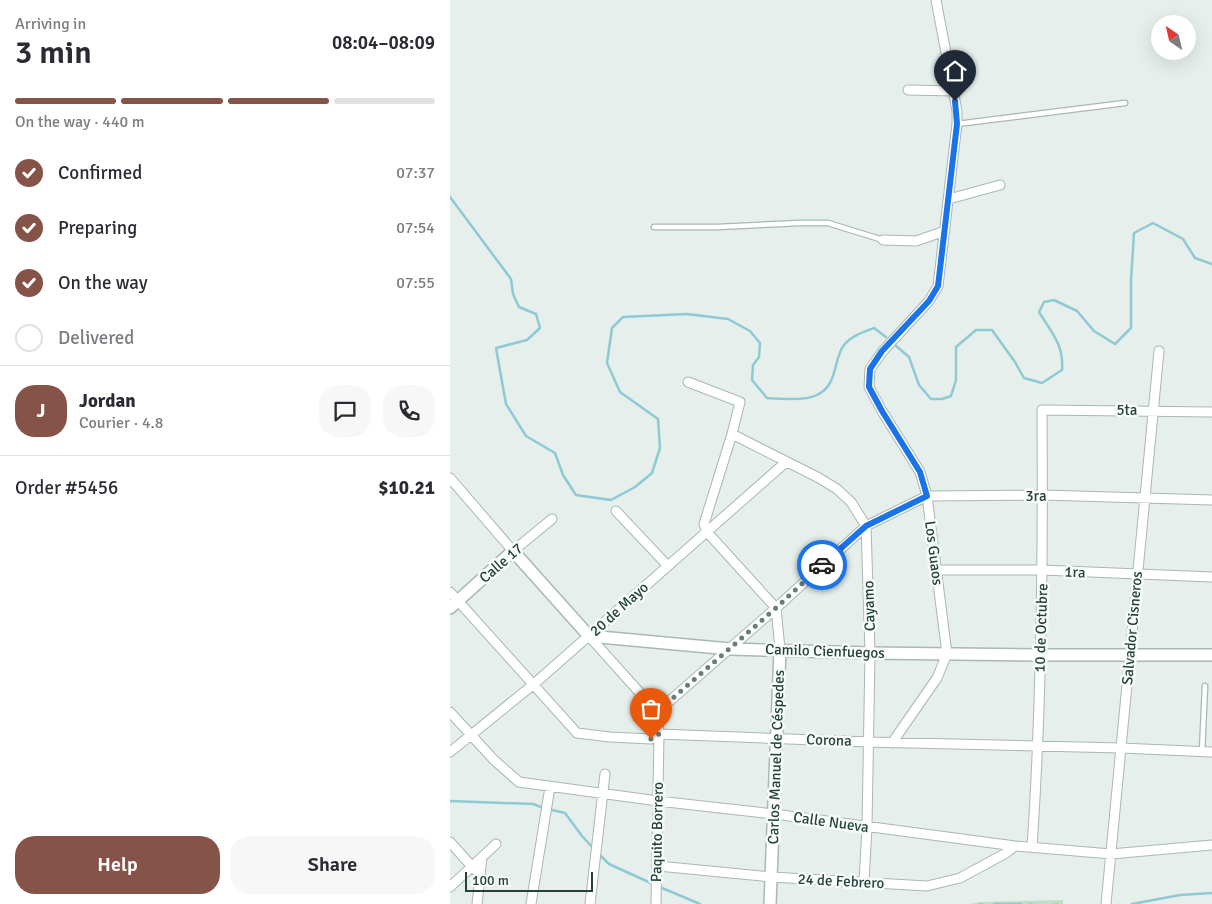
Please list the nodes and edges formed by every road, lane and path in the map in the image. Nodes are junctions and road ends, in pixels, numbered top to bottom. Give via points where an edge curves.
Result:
1 (936, 0) edge
2 (908, 90) dead end
3 (953, 91) junction
4 (1125, 103) dead end
5 (957, 124) junction
6 (1000, 185) dead end
7 (949, 199) junction
8 (654, 227) dead end
9 (945, 231) junction
10 (884, 240) joint
11 (1159, 352) dead end
12 (688, 382) dead end
13 (1042, 410) joint
14 (1153, 410) junction
15 (1212, 412) edge
16 (732, 434) junction
17 (786, 462) junction
18 (450, 478) edge
19 (927, 496) junction
20 (1043, 496) junction
21 (1145, 499) junction
22 (1212, 500) edge
23 (616, 511) dead end
24 (552, 519) dead end
25 (866, 526) junction
26 (707, 532) junction
27 (514, 551) junction
28 (667, 565) junction
29 (937, 570) junction
30 (1042, 570) junction
31 (1137, 575) junction
32 (1212, 578) edge
33 (453, 601) edge
34 (776, 608) junction
35 (589, 636) junction
36 (730, 649) junction
37 (780, 650) junction
38 (870, 653) junction
39 (947, 654) junction
40 (1130, 654) junction
41 (1039, 655) junction
42 (1212, 655) edge
43 (534, 684) junction
44 (1205, 686) dead end
45 (450, 712) edge
46 (657, 712) junction
47 (659, 734) junction
48 (472, 736) junction
49 (776, 738) junction
50 (869, 742) junction
51 (892, 743) junction
52 (1039, 746) junction
53 (1121, 748) junction
54 (450, 752) edge
55 (1202, 752) junction
56 (1212, 752) edge
57 (605, 774) dead end
58 (550, 787) junction
59 (602, 794) junction
60 (658, 802) junction
61 (774, 814) junction
62 (867, 827) junction
63 (450, 842) edge
64 (496, 844) dead end
65 (1212, 845) edge
66 (1015, 846) junction
67 (1032, 847) junction
68 (1111, 854) junction
69 (482, 857) junction
70 (658, 866) junction
71 (471, 867) junction
72 (480, 876) junction
73 (771, 877) junction
74 (864, 882) junction
75 (450, 887) edge
76 (1106, 902) edge
77 (477, 904) edge
78 (532, 904) edge
79 (590, 904) edge
80 (656, 904) edge
81 (770, 904) edge

1 - 3 street, Los Guaos
2 - 3 street
3 - 5 street, Los Guaos
4 - 5 lane
5 - 7 street, Los Guaos
6 - 7 street
7 - 9 street, Los Guaos
8 - 10 lane via 828,223
9 - 10 street via 916,241
9 - 19 street, Los Guaos via 938,286 929,301 882,351 870,369 869,387 920,472
11 - 14 street, Salvador Cisneros
12 - 16 street via 740,402
13 - 14 street, 5ta
13 - 20 street, 10 de Octubre
14 - 15 street, 5ta
14 - 21 street, Salvador Cisneros
16 - 17 street
16 - 26 street via 704,524
17 - 25 street via 837,489 851,502
17 - 26 street, 20 de Mayo
18 - 27 street
19 - 20 street, 3ra
19 - 25 street, 3ra
19 - 29 street, Los Guaos
20 - 21 street, 3ra
20 - 30 street, 10 de Octubre
21 - 22 street, 3ra
21 - 31 street, Salvador Cisneros
23 - 28 street
24 - 27 street, Calle 17
25 - 34 street, 3ra
25 - 38 street, Cayamo
26 - 28 street, 20 de Mayo
26 - 34 street
27 - 33 street, Calle 17
27 - 35 street
28 - 35 street, 20 de Mayo
29 - 30 street, 1ra
29 - 39 street, Los Guaos
30 - 31 street, 1ra
30 - 41 street, 10 de Octubre
31 - 32 street, 1ra
31 - 40 street, Salvador Cisneros
33 - 43 street, Corona
34 - 36 street, 3ra
34 - 37 street, Carlos Manuel de Céspedes
35 - 36 street, Camilo Cienfuegos
35 - 43 street, 20 de Mayo
35 - 46 street
36 - 37 street, Camilo Cienfuegos
36 - 46 street, 3ra
37 - 38 street, Camilo Cienfuegos
37 - 49 street, Carlos Manuel de Céspedes
38 - 39 street, Camilo Cienfuegos
38 - 50 street, Cayamo
39 - 41 street, Camilo Cienfuegos
39 - 51 street, Los Guaos via 937,678
40 - 41 street, Camilo Cienfuegos
40 - 42 street, Camilo Cienfuegos
40 - 53 street, Salvador Cisneros
41 - 52 street, 10 de Octubre
43 - 47 street, Corona via 577,733 651,739
43 - 48 street, 20 de Mayo
44 - 55 lane
45 - 48 street, Calle Nueva
46 - 47 street, Paquito Borrero
47 - 49 street, Corona
47 - 60 street, Paquito Borrero
48 - 54 street, 20 de Mayo
48 - 58 street, Calle Nueva via 519,782
49 - 50 street, Corona
49 - 61 street, Carlos Manuel de Céspedes
50 - 51 street, Corona
50 - 62 street, Cayamo
51 - 52 street, Corona
52 - 53 street, Corona
52 - 67 street, 10 de Octubre
53 - 55 street, Corona
53 - 68 street, Salvador Cisneros
55 - 56 street, Corona
57 - 59 street
58 - 59 street, Calle Nueva
58 - 78 street
59 - 60 street, Calle Nueva
59 - 79 street
60 - 61 street, Calle Nueva
60 - 70 street, Paquito Borrero
61 - 62 street, Calle Nueva
61 - 73 street, Carlos Manuel de Céspedes
62 - 66 street, Calle Nueva
62 - 74 street, Cayamo
63 - 71 street
64 - 69 street
65 - 68 street, Calle Nueva
66 - 67 street, Calle Nueva
66 - 74 street, 24 de Febrero via 968,874 927,886
67 - 68 street, Calle Nueva
68 - 76 street, Salvador Cisneros
69 - 71 street
69 - 72 street
70 - 73 street, 24 de Febrero
70 - 80 street, Paquito Borrero
71 - 72 street
71 - 75 street
72 - 77 street
73 - 74 street, 24 de Febrero
73 - 81 street, Carlos Manuel de Céspedes

